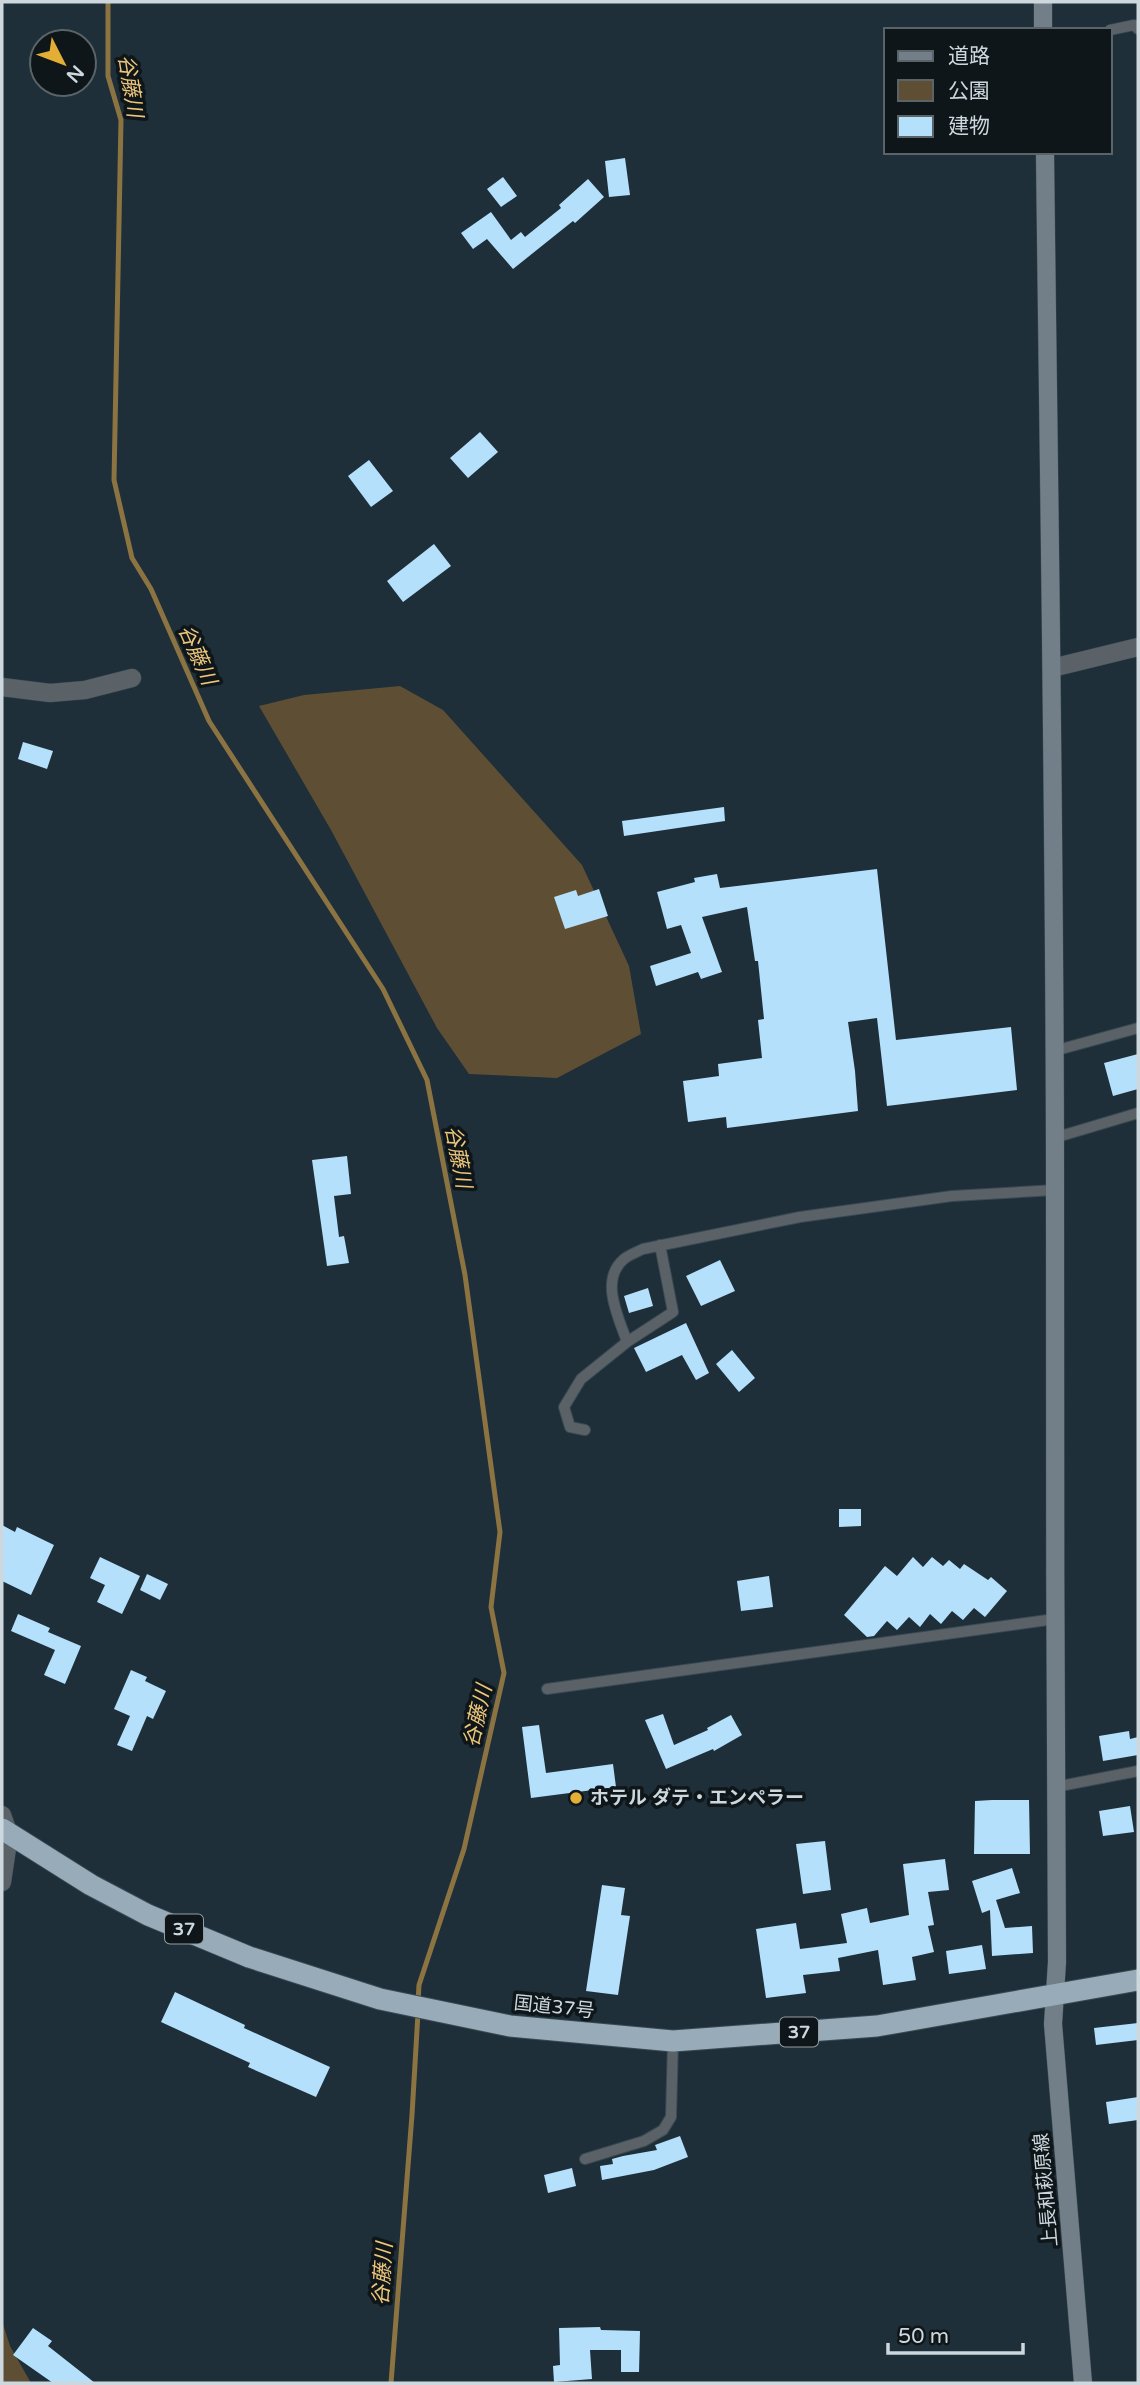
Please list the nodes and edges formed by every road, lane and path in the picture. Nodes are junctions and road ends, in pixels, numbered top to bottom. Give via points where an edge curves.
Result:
1 (1043, 2) edge
2 (1043, 28) edge
3 (1138, 29) edge
4 (1112, 30) edge
5 (1045, 154) edge
6 (1138, 646) edge
7 (1052, 668) junction
8 (132, 678) dead end
9 (2, 687) edge
10 (1138, 1028) edge
11 (1054, 1051) junction
12 (1138, 1113) edge
13 (1054, 1138) junction
14 (1055, 1190) junction
15 (660, 1245) junction
16 (627, 1342) junction
17 (585, 1430) dead end
18 (1055, 1619) junction
19 (547, 1689) dead end
20 (1138, 1770) edge
21 (1055, 1787) junction
22 (2, 1815) edge
23 (6, 1832) edge
24 (2, 1882) edge
25 (1138, 1980) edge
26 (1056, 1994) junction
27 (673, 2041) junction
28 (585, 2159) dead end
29 (1083, 2383) edge

1 - 2 street
3 - 4 lane via 1134,25
5 - 7 street, 上長和萩原線
6 - 7 street
7 - 11 street, 上長和萩原線
8 - 9 street via 50,693
10 - 11 lane
11 - 13 street, 上長和萩原線
12 - 13 lane
13 - 14 street, 上長和萩原線
14 - 15 lane via 952,1196 800,1217
14 - 18 street, 上長和萩原線
15 - 16 lane via 673,1312
15 - 16 lane via 622,1260 612,1281 613,1301
16 - 17 lane via 581,1379 564,1407 570,1427
18 - 19 lane
18 - 21 street, 上長和萩原線
20 - 21 lane
21 - 26 street, 上長和萩原線
22 - 23 street
23 - 24 street
23 - 27 highway, 国道37号 / 37 via 148,1915 249,1957 380,1999 510,2026
25 - 26 highway, 国道37号 / 37
26 - 27 highway, 国道37号 / 37 via 877,2026
26 - 29 street, 上長和萩原線 via 1054,2024
27 - 28 lane via 671,2117 663,2130

